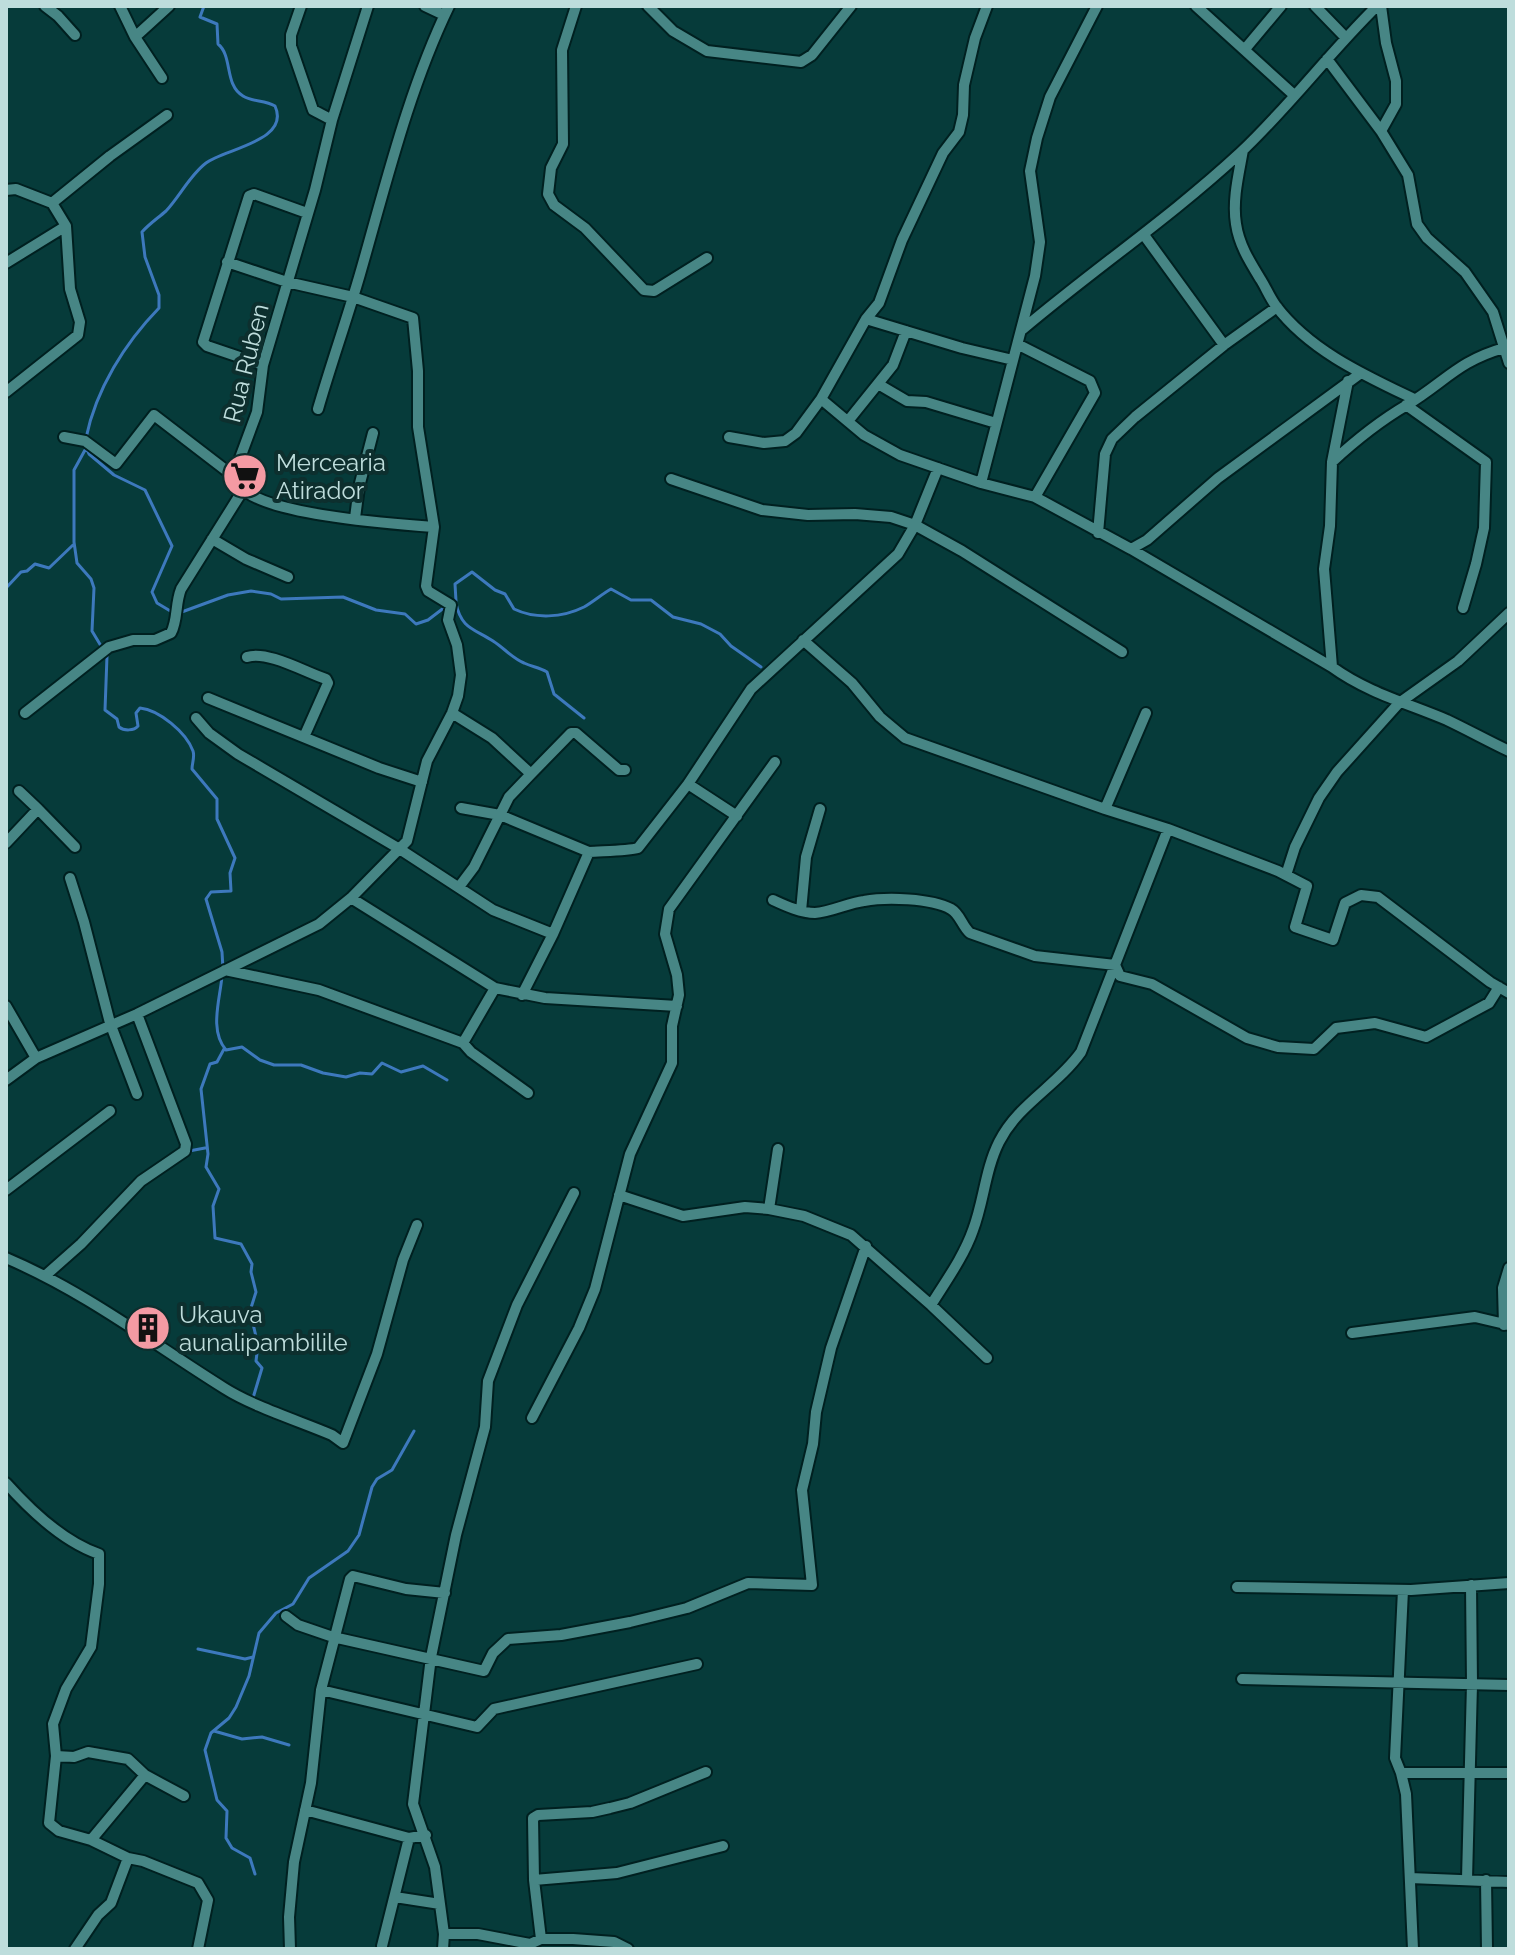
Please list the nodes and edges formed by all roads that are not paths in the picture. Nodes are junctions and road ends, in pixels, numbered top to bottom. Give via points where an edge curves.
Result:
1 (45, 6) edge
2 (120, 6) edge
3 (169, 6) edge
4 (301, 6) edge
5 (368, 6) edge
6 (425, 6) edge
7 (576, 6) edge
8 (648, 6) edge
9 (851, 6) edge
10 (987, 6) edge
11 (1097, 6) edge
12 (1196, 6) edge
13 (1281, 6) edge
14 (1315, 6) edge
15 (1379, 6) edge
16 (446, 10) edge
17 (75, 35) dead end
18 (135, 37) junction
19 (1346, 38) junction
20 (1245, 49) junction
21 (1327, 59) junction
22 (162, 78) dead end
23 (1294, 95) junction
24 (167, 115) dead end
25 (332, 120) junction
26 (1381, 131) junction
27 (1243, 150) junction
28 (6, 190) edge
29 (52, 203) junction
30 (307, 213) junction
31 (66, 226) junction
32 (1144, 235) junction
33 (707, 258) dead end
34 (227, 262) junction
35 (6, 263) edge
36 (287, 282) junction
37 (353, 297) junction
38 (1277, 307) junction
39 (866, 319) junction
40 (1023, 329) junction
41 (906, 331) junction
42 (1019, 345) junction
43 (1224, 345) junction
44 (1504, 348) junction
45 (1013, 360) junction
46 (1509, 363) edge
47 (263, 365) junction
48 (1361, 373) junction
49 (1348, 381) junction
50 (878, 384) junction
51 (6, 392) edge
52 (821, 399) junction
53 (1410, 402) junction
54 (318, 409) dead end
55 (848, 421) junction
56 (996, 423) junction
57 (373, 433) dead end
58 (64, 437) dead end
59 (729, 437) dead end
60 (1332, 462) junction
61 (938, 468) junction
62 (236, 478) junction
63 (671, 479) dead end
64 (981, 483) junction
65 (243, 490) junction
66 (1035, 497) junction
67 (355, 518) junction
68 (915, 525) junction
69 (434, 527) junction
70 (1098, 533) junction
71 (212, 539) junction
72 (1131, 549) junction
73 (288, 577) dead end
74 (1463, 608) dead end
75 (1509, 613) edge
76 (803, 640) junction
77 (1122, 652) dead end
78 (247, 657) dead end
79 (1332, 667) junction
80 (208, 698) dead end
81 (1399, 703) junction
82 (25, 713) dead end
83 (452, 713) junction
84 (1146, 713) dead end
85 (196, 718) dead end
86 (304, 737) junction
87 (1509, 751) edge
88 (775, 762) dead end
89 (625, 770) dead end
90 (531, 774) junction
91 (422, 782) junction
92 (688, 784) junction
93 (19, 791) dead end
94 (461, 808) dead end
95 (38, 809) junction
96 (820, 809) dead end
97 (1105, 809) junction
98 (500, 815) junction
99 (737, 816) junction
100 (1168, 829) junction
101 (6, 843) edge
102 (75, 847) dead end
103 (398, 848) junction
104 (589, 852) junction
105 (1286, 875) junction
106 (70, 878) dead end
107 (459, 887) junction
108 (351, 898) junction
109 (773, 900) dead end
110 (801, 911) junction
111 (553, 934) junction
112 (1115, 965) junction
113 (225, 970) junction
114 (495, 988) junction
115 (1504, 990) edge
116 (522, 995) junction
117 (6, 1006) edge
118 (677, 1006) junction
119 (137, 1014) junction
120 (110, 1023) junction
121 (463, 1043) junction
122 (36, 1058) junction
123 (6, 1080) edge
124 (528, 1093) dead end
125 (137, 1094) dead end
126 (110, 1111) dead end
127 (778, 1149) dead end
128 (6, 1190) edge
129 (574, 1193) dead end
130 (619, 1195) junction
131 (769, 1209) junction
132 (417, 1225) dead end
133 (866, 1246) junction
134 (6, 1258) edge
135 (1509, 1268) edge
136 (46, 1275) junction
137 (931, 1305) junction
138 (1506, 1325) edge
139 (1352, 1333) dead end
140 (987, 1358) dead end
141 (532, 1418) dead end
142 (6, 1483) edge
143 (1509, 1583) edge
144 (1471, 1585) junction
145 (1237, 1587) dead end
146 (1403, 1590) junction
147 (445, 1593) junction
148 (286, 1616) dead end
149 (333, 1637) junction
150 (431, 1657) junction
151 (697, 1664) dead end
152 (1242, 1679) dead end
153 (1397, 1682) junction
154 (1472, 1684) junction
155 (1509, 1685) edge
156 (321, 1690) junction
157 (422, 1715) junction
158 (56, 1756) junction
159 (706, 1772) dead end
160 (1401, 1773) junction
161 (1469, 1773) junction
162 (1509, 1773) edge
163 (145, 1775) junction
164 (184, 1796) dead end
165 (305, 1810) junction
166 (426, 1835) junction
167 (409, 1838) junction
168 (91, 1840) junction
169 (723, 1846) dead end
170 (128, 1858) junction
171 (1410, 1878) junction
172 (1467, 1879) junction
173 (534, 1880) junction
174 (1486, 1880) junction
175 (1509, 1882) edge
176 (395, 1897) junction
177 (440, 1904) junction
178 (444, 1934) junction
179 (541, 1939) junction
180 (382, 1946) dead end
181 (75, 1949) edge
182 (198, 1949) edge
183 (290, 1949) edge
184 (443, 1949) edge
185 (628, 1949) edge
186 (1413, 1949) edge
187 (1487, 1949) edge

1 - 17 street
2 - 18 street
3 - 18 street
4 - 25 street via 291,35 294,58 313,110
5 - 25 street, Rua Ruben
6 - 16 street
7 - 33 street via 562,50 565,130 548,194 644,290 654,291
8 - 9 street via 673,31 707,51 801,62
10 - 39 street via 964,85 959,132 943,153 879,303
11 - 40 street via 1050,97 1037,138 1030,171 1040,242
12 - 20 street
13 - 20 street
14 - 19 street
15 - 19 street
15 - 26 street via 1396,81 1396,104
16 - 37 street via 404,122
18 - 22 street
19 - 21 street
20 - 23 street
21 - 23 street
21 - 26 street
23 - 27 street
24 - 29 street
25 - 30 street, Rua Ruben
26 - 44 street via 1408,175 1417,224 1476,287 1493,312
27 - 32 street
27 - 38 street via 1235,223 1245,256
28 - 29 street
29 - 31 street
30 - 34 street via 249,196
30 - 36 street, Rua Ruben
31 - 35 street
31 - 51 street via 78,335
32 - 40 street via 1087,274
32 - 43 street
34 - 36 street
34 - 47 street via 203,342
36 - 37 street
36 - 47 street, Rua Ruben
37 - 54 street
37 - 69 street via 413,318 418,427
38 - 43 street
38 - 48 street via 1306,336
39 - 41 street
39 - 52 street
40 - 42 street
41 - 45 street
41 - 50 street via 893,365
42 - 45 street
42 - 66 street via 1090,381 1095,393
43 - 70 street via 1112,439 1105,454
44 - 46 street
44 - 53 street via 1464,363
45 - 56 street
47 - 62 street, Rua Ruben via 263,387
48 - 49 street
48 - 53 street
49 - 60 street
49 - 72 street
50 - 55 street
50 - 56 street via 907,401
52 - 55 street
52 - 59 street via 785,441
53 - 60 street via 1362,433
53 - 74 street via 1486,462 1484,528
55 - 61 street via 900,455
56 - 64 street
57 - 67 street
58 - 62 street, Rua Ruben via 85,441 116,464 154,415
60 - 79 street via 1324,569
61 - 64 street
61 - 68 street
62 - 65 street
63 - 68 street via 762,510 891,517
64 - 66 street
65 - 67 street via 285,507
65 - 71 street
66 - 70 street
67 - 69 street
68 - 76 street via 898,554
68 - 77 street
69 - 83 street via 426,586 451,605 448,620 461,675
70 - 72 street
71 - 73 street
71 - 82 street via 181,589 171,633 109,647
72 - 79 street
75 - 81 street via 1458,661
76 - 92 street via 751,689
76 - 97 street via 905,738
78 - 86 street via 267,657 326,679
79 - 81 street
80 - 86 street
81 - 87 street
81 - 105 street via 1319,798
83 - 90 street via 492,738
83 - 91 street
84 - 97 street
85 - 103 street via 244,758
86 - 91 street
88 - 99 street
89 - 90 street via 571,733
90 - 98 street
91 - 103 street via 412,830
92 - 99 street
92 - 104 street via 638,848
93 - 95 street
94 - 98 street
95 - 101 street
95 - 102 street
96 - 110 street via 806,857
97 - 100 street
98 - 104 street
98 - 107 street
99 - 118 street via 673,902 666,920
100 - 105 street
100 - 112 street
103 - 107 street
103 - 108 street
104 - 111 street
105 - 115 street via 1307,886 1295,927 1333,940 1345,903 1361,895 1378,897
106 - 120 street
107 - 111 street via 493,910
108 - 113 street via 319,924
108 - 114 street
109 - 110 street
110 - 112 street via 816,913 881,899 927,902 953,910 970,933 1035,956
111 - 116 street
112 - 115 street via 1120,976 1152,984 1247,1038 1278,1047 1314,1049 1336,1028 1375,1023 1426,1037
112 - 137 street via 1081,1052 1069,1070 1013,1119 1000,1141 973,1231
113 - 119 street
113 - 121 street via 319,990
114 - 116 street
114 - 121 street
116 - 118 street
117 - 122 street
118 - 130 street via 672,1063 630,1154
119 - 120 street
119 - 136 street via 185,1151 141,1181
120 - 122 street
120 - 125 street
121 - 124 street
122 - 123 street
126 - 128 street
127 - 131 street
129 - 147 street via 517,1305 488,1381 485,1427
130 - 131 street via 683,1216
130 - 141 street via 595,1289
131 - 133 street via 804,1216
132 - 136 street via 343,1443 226,1390
133 - 137 street
133 - 150 street via 831,1348 802,1490 812,1585 748,1583 687,1608 630,1622 508,1639 484,1671
134 - 136 street
135 - 138 street via 1503,1288
137 - 140 street
138 - 139 street via 1475,1317
142 - 158 street via 80,1547 99,1554 91,1647 53,1724
143 - 144 street
144 - 146 street
144 - 154 street
145 - 146 street
146 - 153 street
147 - 149 street via 353,1576
147 - 150 street
148 - 149 street
149 - 150 street
149 - 156 street
150 - 157 street
151 - 157 street via 494,1709 477,1727
152 - 153 street
153 - 154 street
153 - 160 street via 1395,1758
154 - 155 street
154 - 161 street
156 - 157 street
156 - 165 street
157 - 166 street via 413,1804
158 - 163 street via 88,1752 128,1759
158 - 168 street via 49,1823
159 - 173 street via 630,1803 533,1818
160 - 161 street
160 - 171 street
161 - 162 street
161 - 172 street
163 - 164 street
163 - 168 street
165 - 167 street
165 - 183 street via 294,1862
166 - 167 street
166 - 177 street
167 - 176 street
168 - 170 street
169 - 173 street via 617,1873
170 - 181 street via 111,1903
170 - 182 street via 198,1883 208,1900
171 - 172 street
171 - 186 street
172 - 174 street
173 - 179 street
174 - 175 street
174 - 187 street
176 - 177 street
176 - 180 street
177 - 178 street
178 - 179 street via 530,1944
178 - 184 street
179 - 185 street via 614,1942

